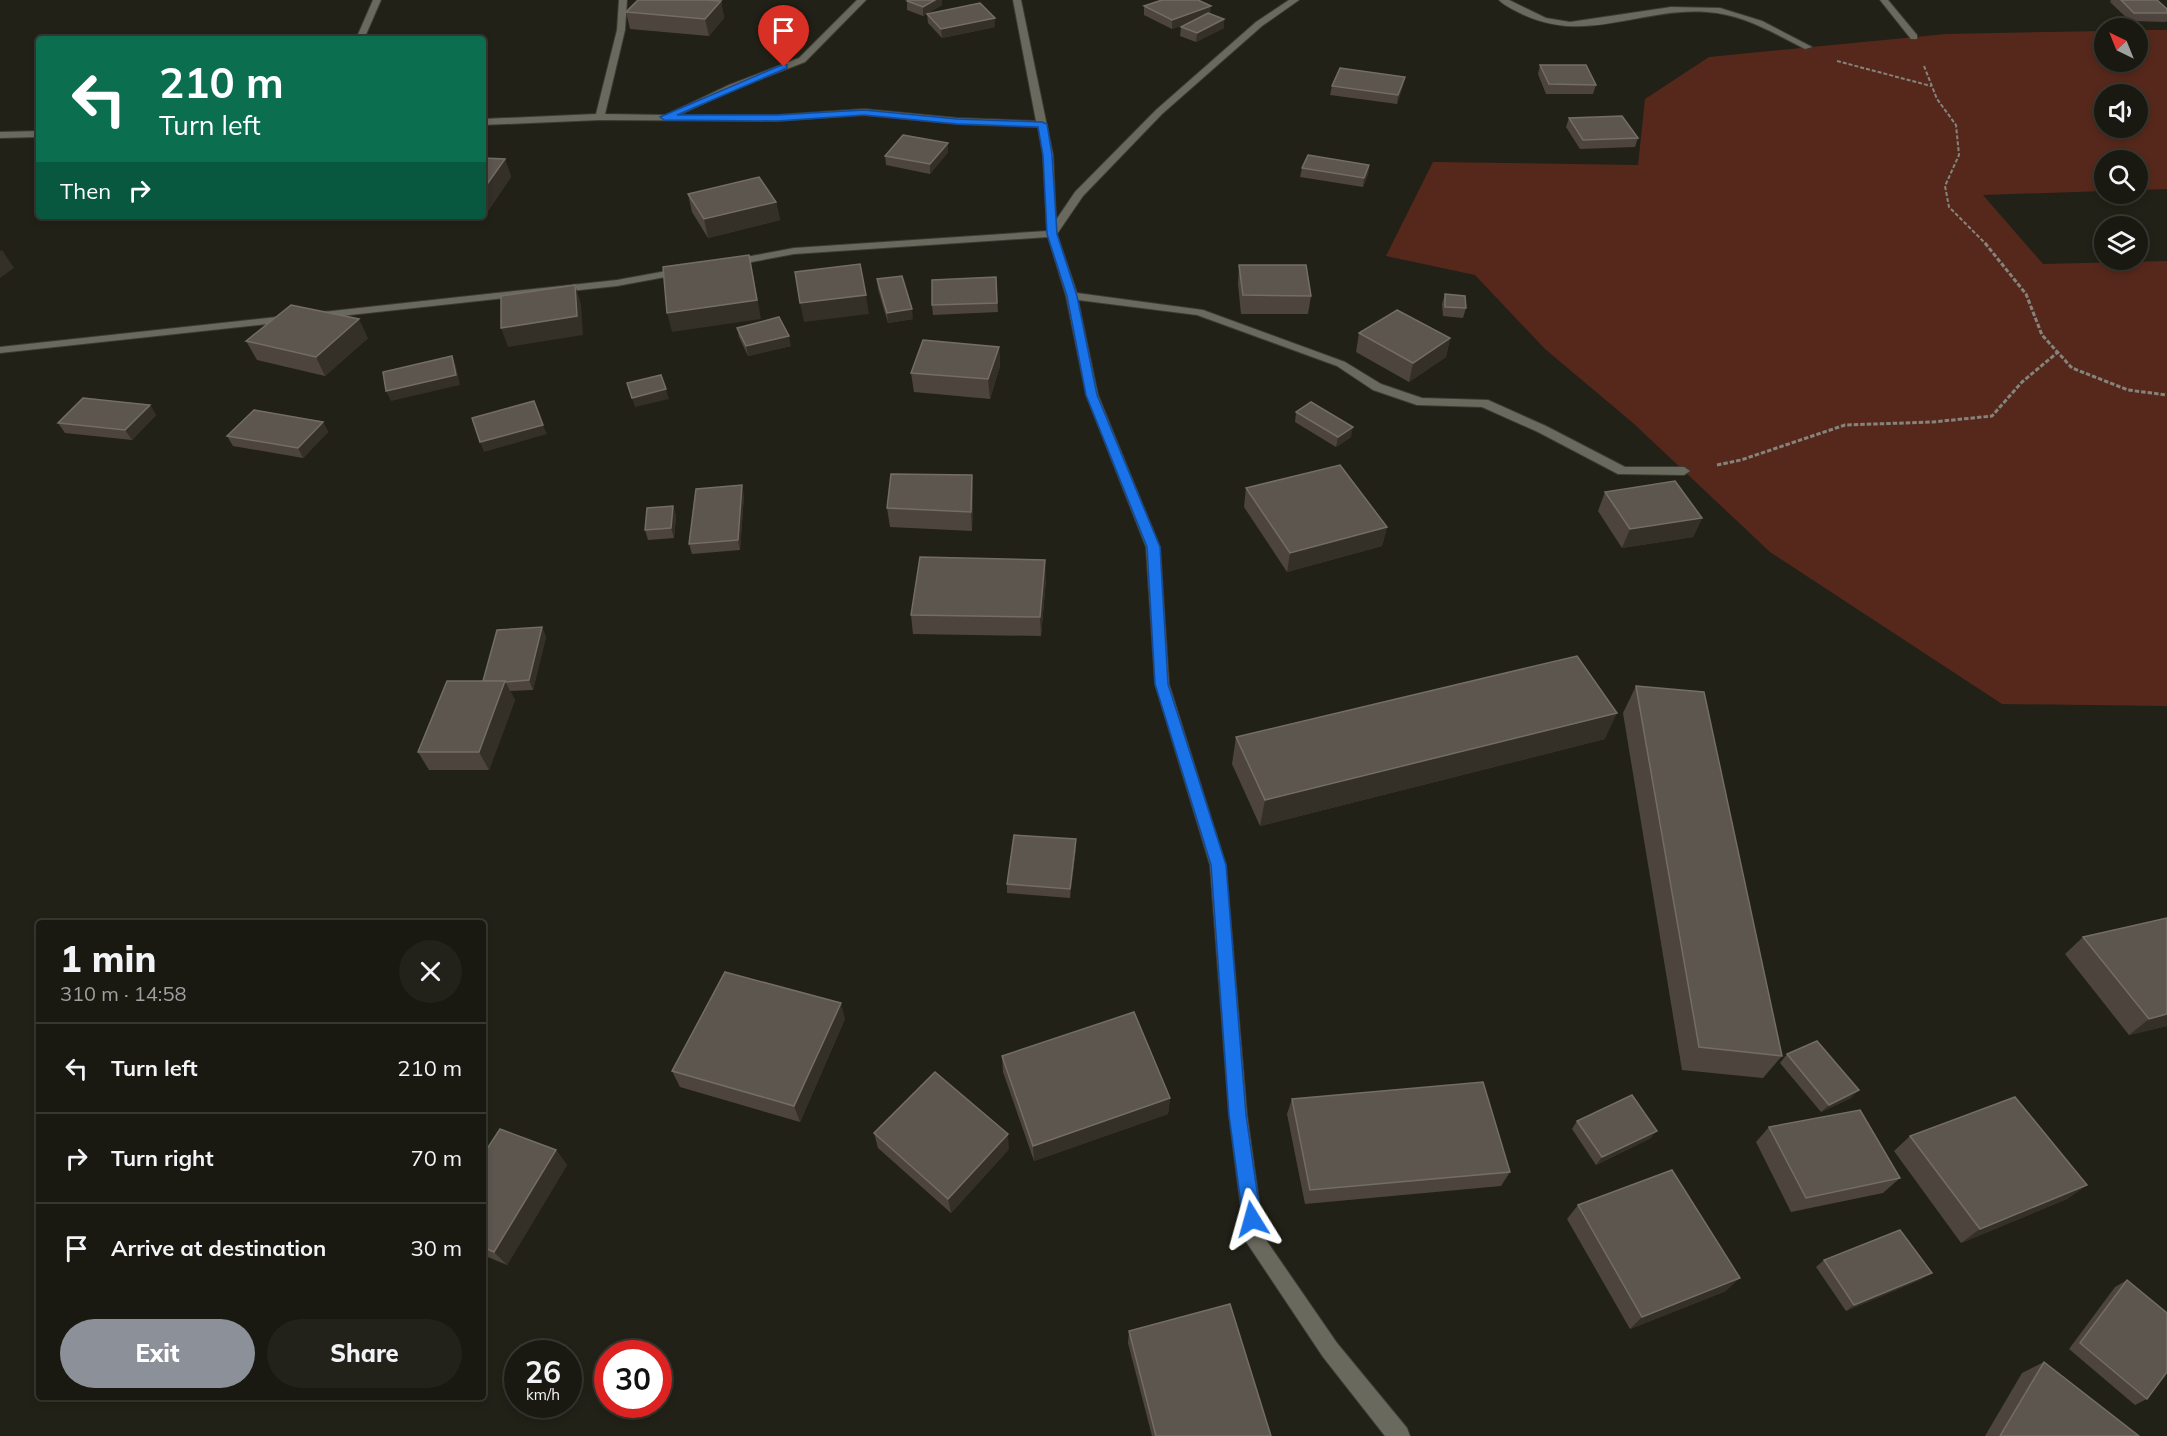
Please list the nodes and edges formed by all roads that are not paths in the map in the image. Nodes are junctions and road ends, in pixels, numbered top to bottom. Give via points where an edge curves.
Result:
1 (377, 0) edge
2 (623, 0) edge
3 (862, 0) edge
4 (1017, 0) edge
5 (1295, 0) edge
6 (1503, 0) edge
7 (1884, 0) edge
8 (361, 36) edge
9 (1914, 37) road end
10 (1809, 48) road end
11 (600, 117) junction
12 (664, 117) junction
13 (486, 122) edge
14 (1042, 124) junction
15 (36, 134) edge
16 (0, 135) edge
17 (1052, 234) junction
18 (723, 264) edge
19 (700, 268) edge
20 (1072, 296) junction
21 (0, 350) edge
22 (1684, 471) road end
23 (1400, 1436) edge

1 - 8 street
2 - 11 street via 621,30
3 - 12 street via 802,60
4 - 14 street
5 - 17 street via 1259,24 1159,111 1079,194
6 - 10 street via 1530,15 1559,24 1707,9 1767,26
7 - 9 street
11 - 12 street
11 - 13 street
12 - 14 street via 777,118 864,112
14 - 17 street via 1048,155
15 - 16 street
17 - 18 street via 794,251
17 - 20 street
19 - 21 street via 617,283
20 - 22 street via 1199,312 1341,364 1377,387 1421,402 1484,403 1623,471
20 - 23 street via 1092,395 1154,547 1162,684 1218,865 1238,1115 1255,1240 1330,1350

